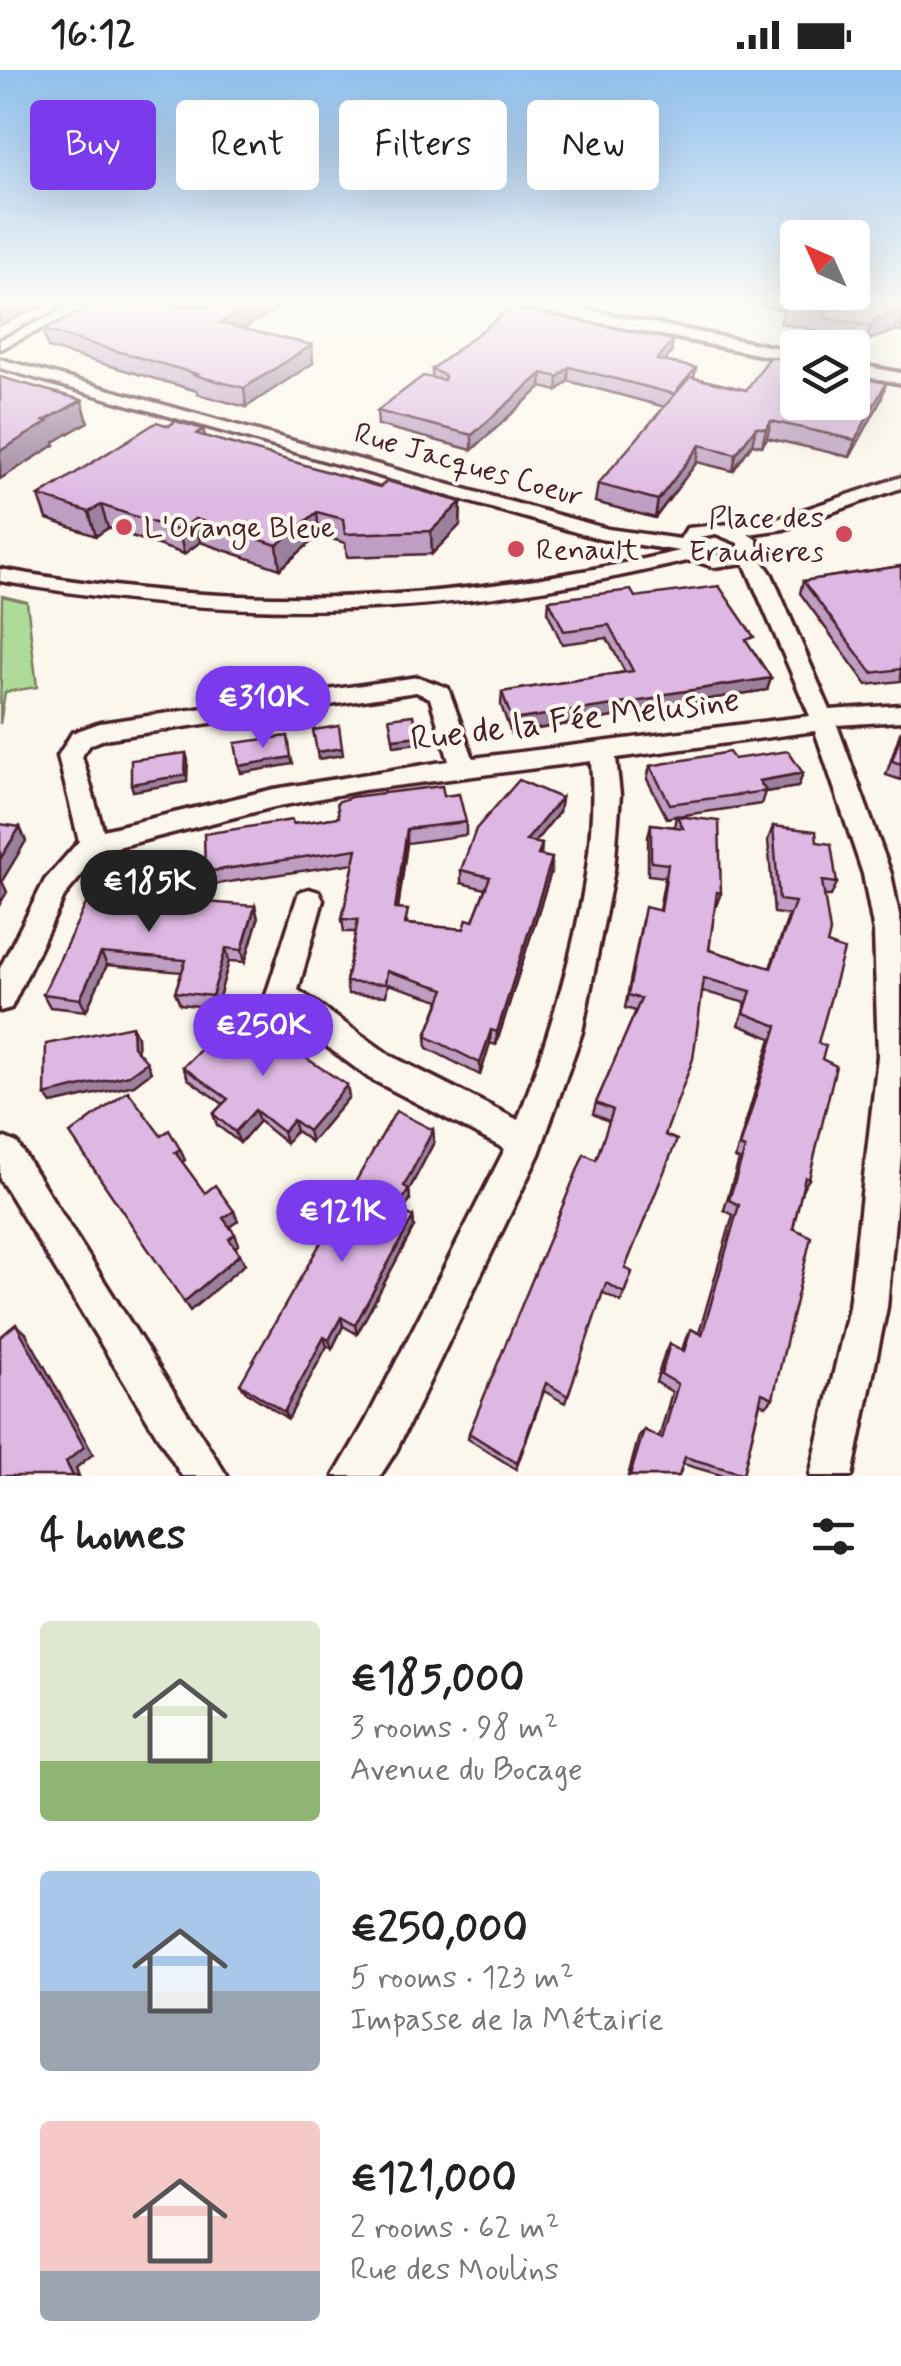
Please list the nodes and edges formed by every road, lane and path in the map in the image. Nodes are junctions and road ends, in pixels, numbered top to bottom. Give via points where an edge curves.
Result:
1 (30, 371) edge
2 (870, 372) edge
3 (901, 378) edge
4 (901, 482) edge
5 (777, 525) junction
6 (728, 530) junction
7 (692, 544) junction
8 (749, 550) junction
9 (724, 562) junction
10 (0, 575) edge
11 (767, 588) junction
12 (901, 713) edge
13 (823, 720) junction
14 (603, 752) junction
15 (463, 766) junction
16 (93, 843) junction
17 (889, 878) edge
18 (309, 900) dead end
19 (0, 998) edge
20 (527, 1142) junction
21 (2, 1151) edge
22 (206, 1476) edge
23 (355, 1476) edge
24 (832, 1476) edge

1 - 7 street, Rue Jacques Coeur via 607,535
2 - 3 street
4 - 5 street
5 - 6 street
5 - 8 street
6 - 7 street via 709,528
6 - 8 street
7 - 9 street
7 - 10 street via 600,578 375,608 154,600
8 - 9 street
8 - 11 street
9 - 11 street
11 - 13 street
12 - 13 street, Rue de la Fée Melusine
13 - 14 street, Rue de la Fée Melusine
13 - 17 street
14 - 15 street, Rue de la Fée Melusine
14 - 20 street via 600,870 566,1032
15 - 16 street, Rue de la Fée Melusine via 274,798
15 - 16 street via 440,693 418,684 100,731 81,739 70,756
16 - 19 street via 55,888
17 - 24 street via 894,1056 868,1307
18 - 20 street via 281,995 380,1066
20 - 23 street
21 - 22 street

